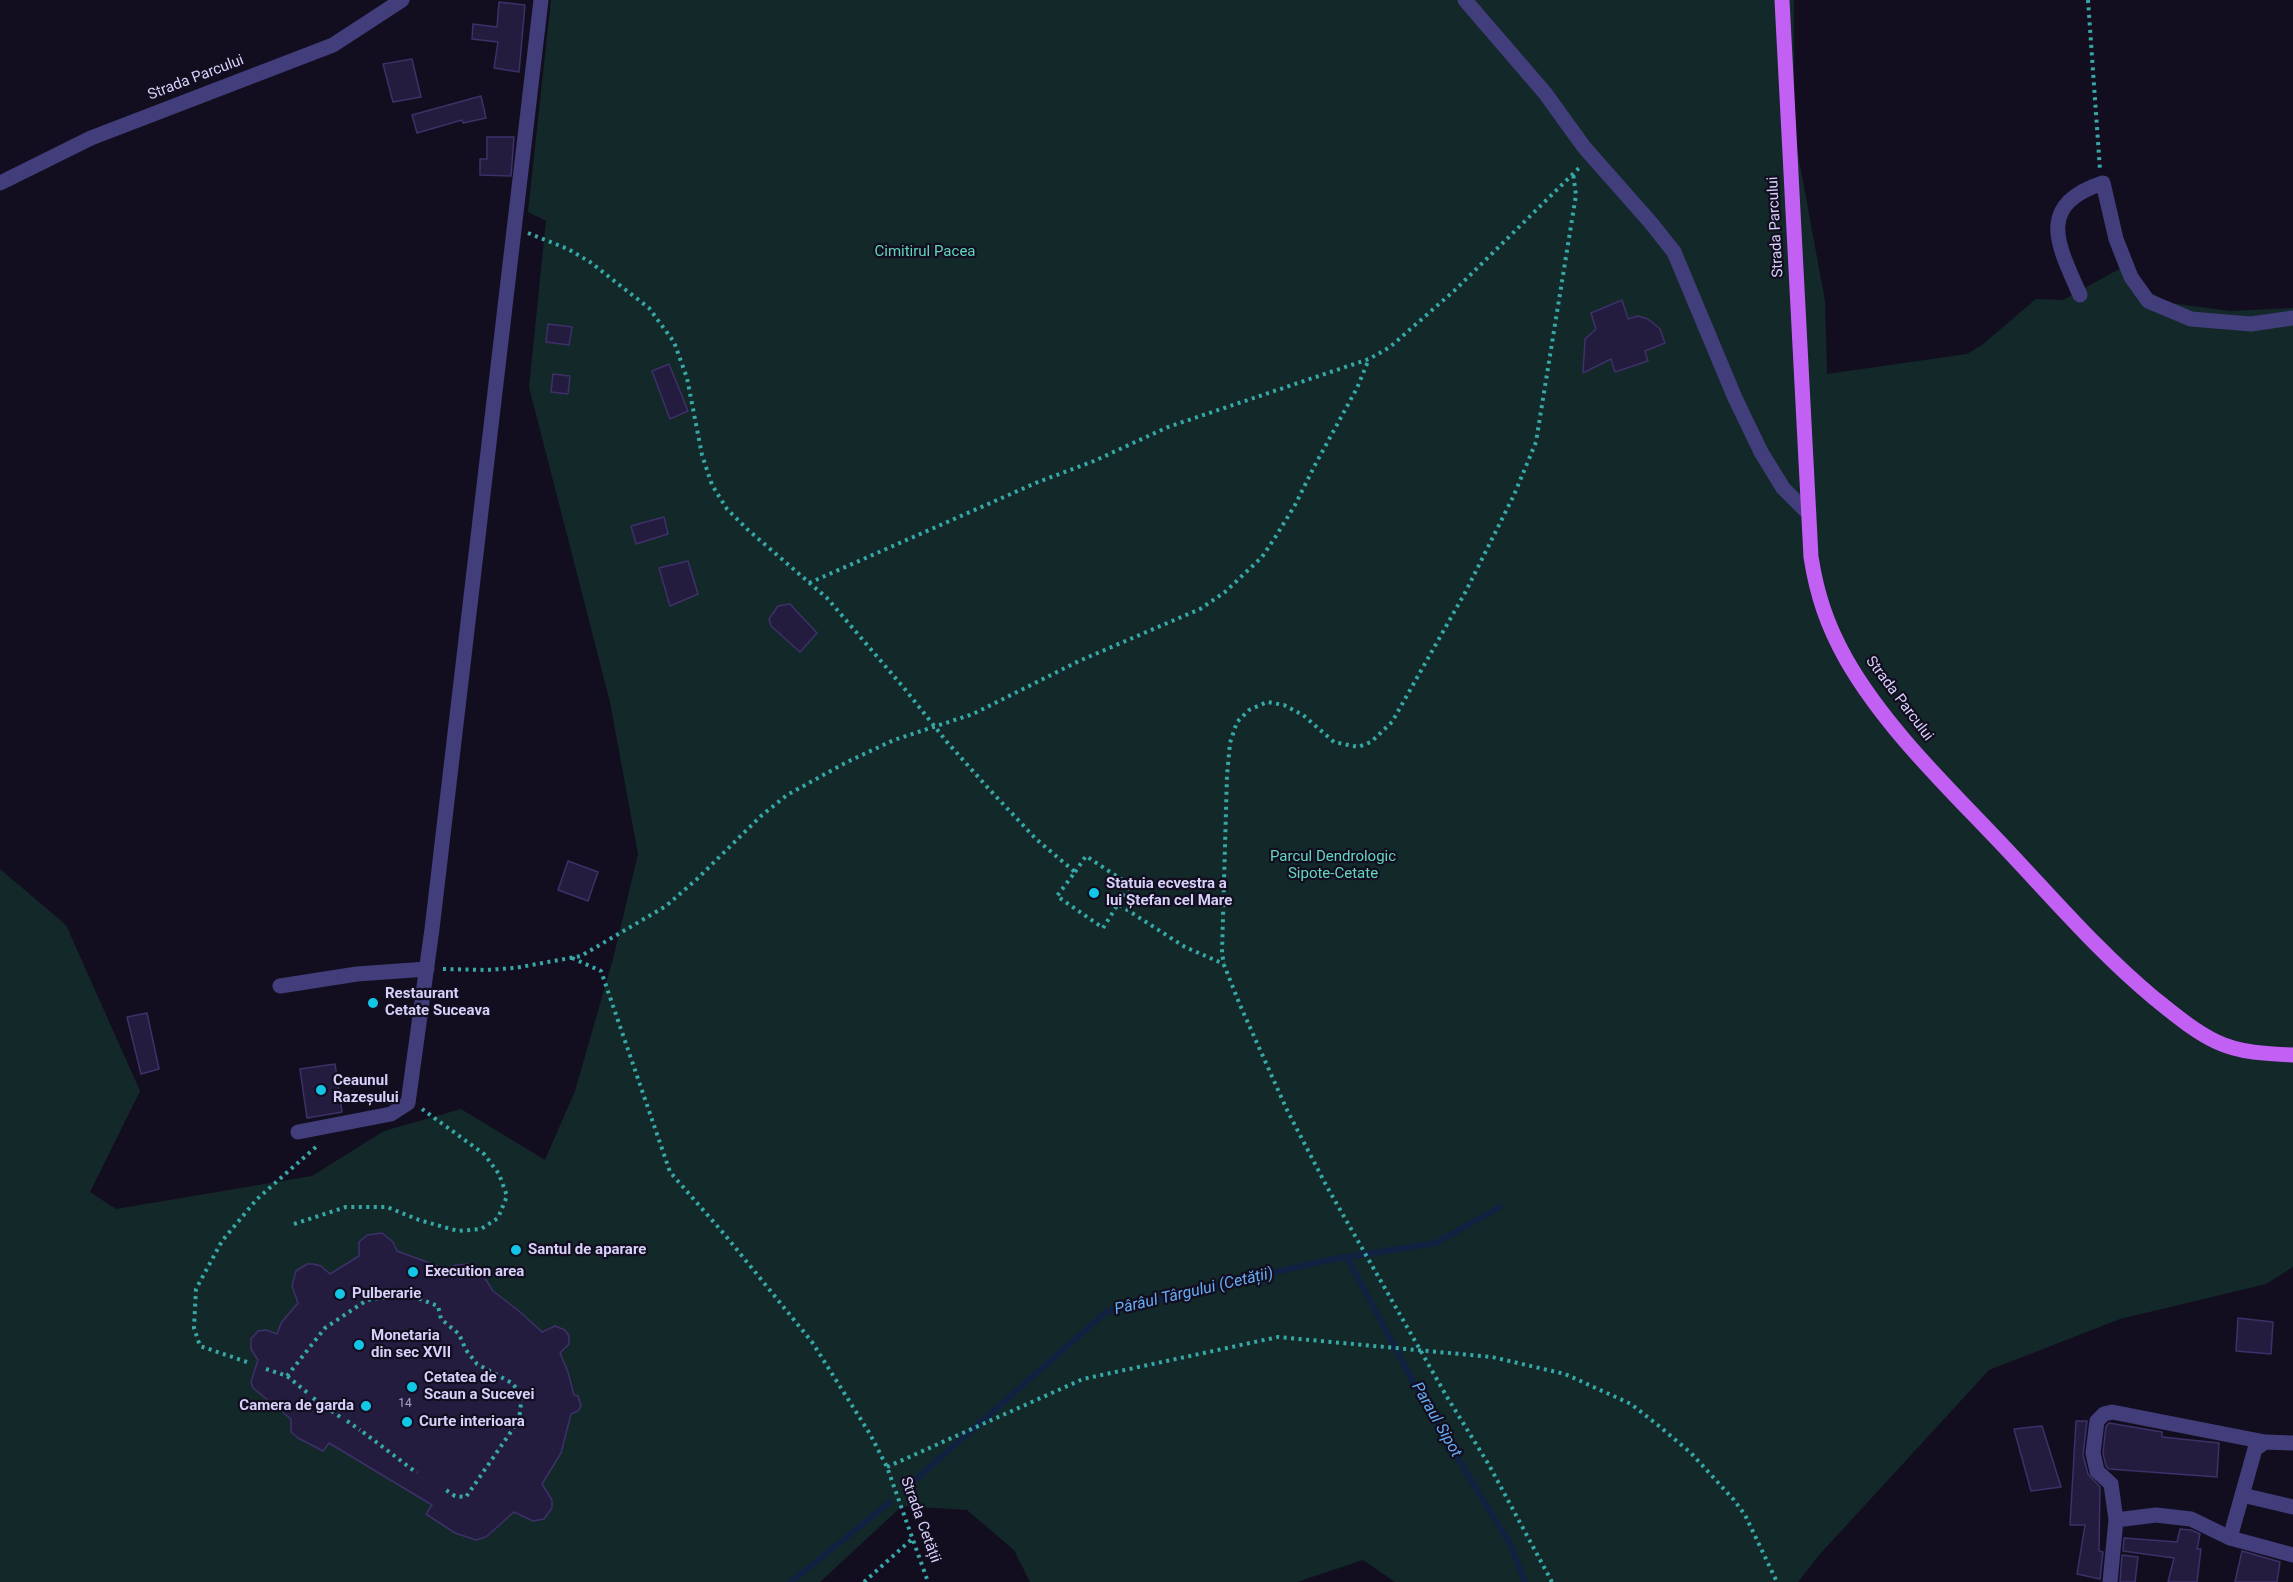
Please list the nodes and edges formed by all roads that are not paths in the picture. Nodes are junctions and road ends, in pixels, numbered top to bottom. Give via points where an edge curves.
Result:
1 (402, 0) edge
2 (540, 0) edge
3 (1465, 0) edge
4 (1782, 0) edge
5 (0, 183) edge
6 (2080, 295) dead end
7 (2293, 318) edge
8 (1809, 514) junction
9 (427, 969) junction
10 (280, 986) dead end
11 (2293, 1055) edge
12 (298, 1132) dead end
13 (2265, 1442) junction
14 (2293, 1443) edge
15 (2242, 1495) junction
16 (2293, 1507) edge
17 (2116, 1520) junction
18 (2230, 1538) junction
19 (2293, 1555) edge
20 (2110, 1582) edge

1 - 5 street, Strada Parcului via 333,45 91,138
2 - 9 street
3 - 8 street via 1674,252 1761,452 1783,488
4 - 8 main road, Strada Parcului
6 - 7 street via 2059,243 2057,223 2063,206 2083,190 2103,183 2116,239 2131,277 2148,302 2192,319 2251,324
8 - 11 main road, Strada Parcului via 1816,592 1830,627 1869,694 1936,775 2115,965 2170,1012 2219,1043 2246,1051
9 - 10 street via 357,974
9 - 12 street via 408,1103 391,1114
13 - 14 street
13 - 15 street via 2255,1449
13 - 17 street via 2112,1412 2104,1414 2097,1421 2093,1453 2097,1471 2111,1484
15 - 16 street
15 - 18 street
17 - 18 street via 2156,1515 2191,1520
17 - 20 street
18 - 19 street

